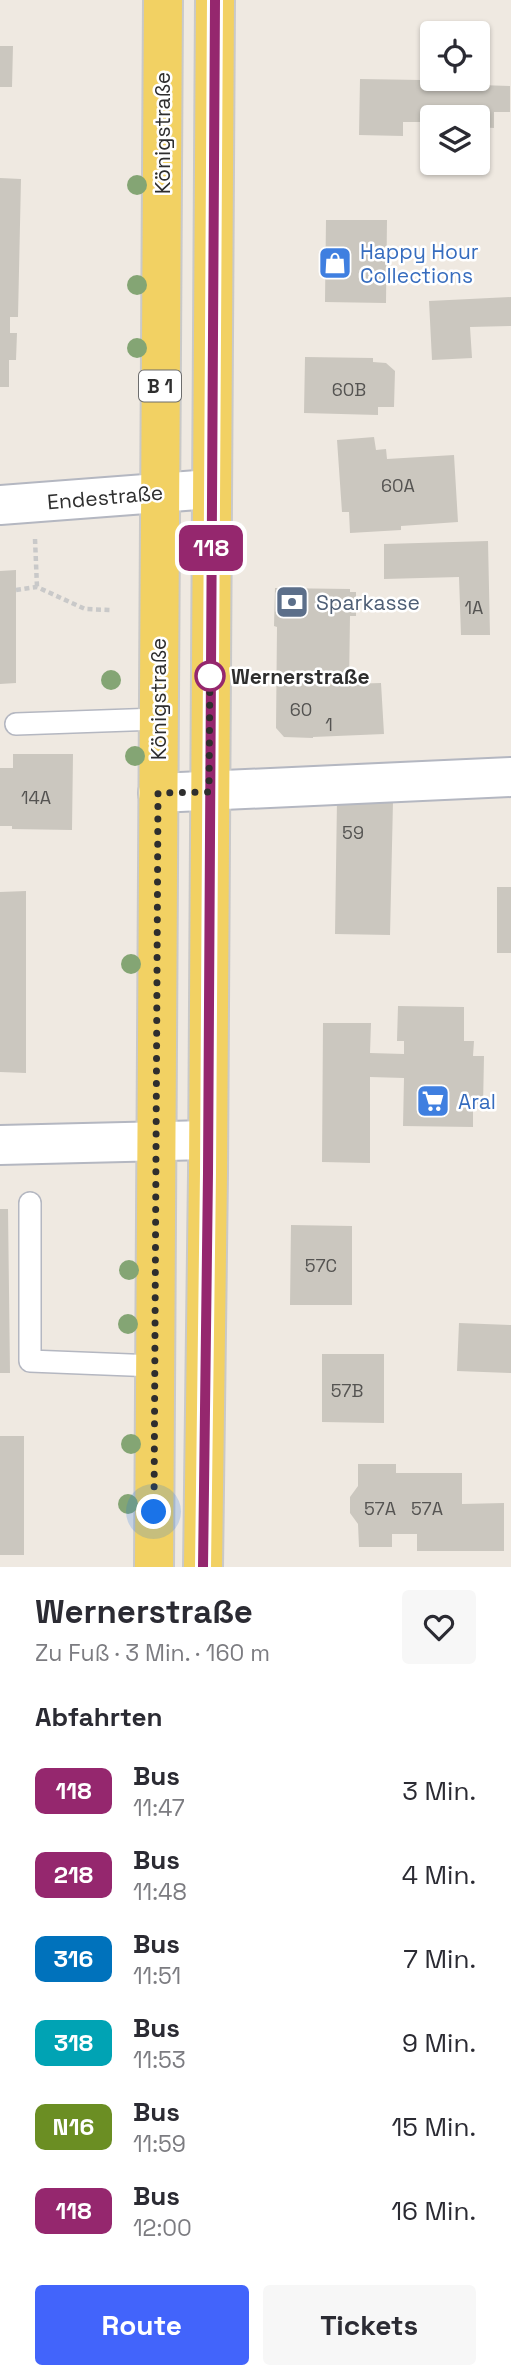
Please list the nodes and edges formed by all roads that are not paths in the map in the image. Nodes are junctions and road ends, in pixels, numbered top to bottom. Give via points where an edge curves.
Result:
1 (163, 0) edge
2 (215, 0) edge
3 (211, 489) junction
4 (159, 493) junction
5 (17, 504) edge
6 (158, 719) junction
7 (16, 724) dead end
8 (511, 777) edge
9 (209, 792) junction
10 (158, 793) junction
11 (208, 1140) junction
12 (156, 1142) junction
13 (0, 1145) edge
14 (30, 1203) dead end
15 (155, 1366) junction
16 (153, 1567) edge
17 (203, 1567) edge

1 - 4 main road, Königstraße / B 1
2 - 3 main road, B 1
3 - 4 street, Endestraße
3 - 9 main road, B 1
4 - 5 street, Endestraße
4 - 6 main road, Königstraße / B 1
6 - 7 lane
6 - 10 main road, Königstraße / B 1
8 - 9 street
9 - 10 street
9 - 11 main road, B 1
10 - 12 main road, Königstraße / B 1
11 - 12 street
11 - 17 main road, B 1
12 - 13 street
12 - 15 main road, Königstraße / B 1
14 - 15 lane via 30,1361
15 - 16 main road, Königstraße / B 1

